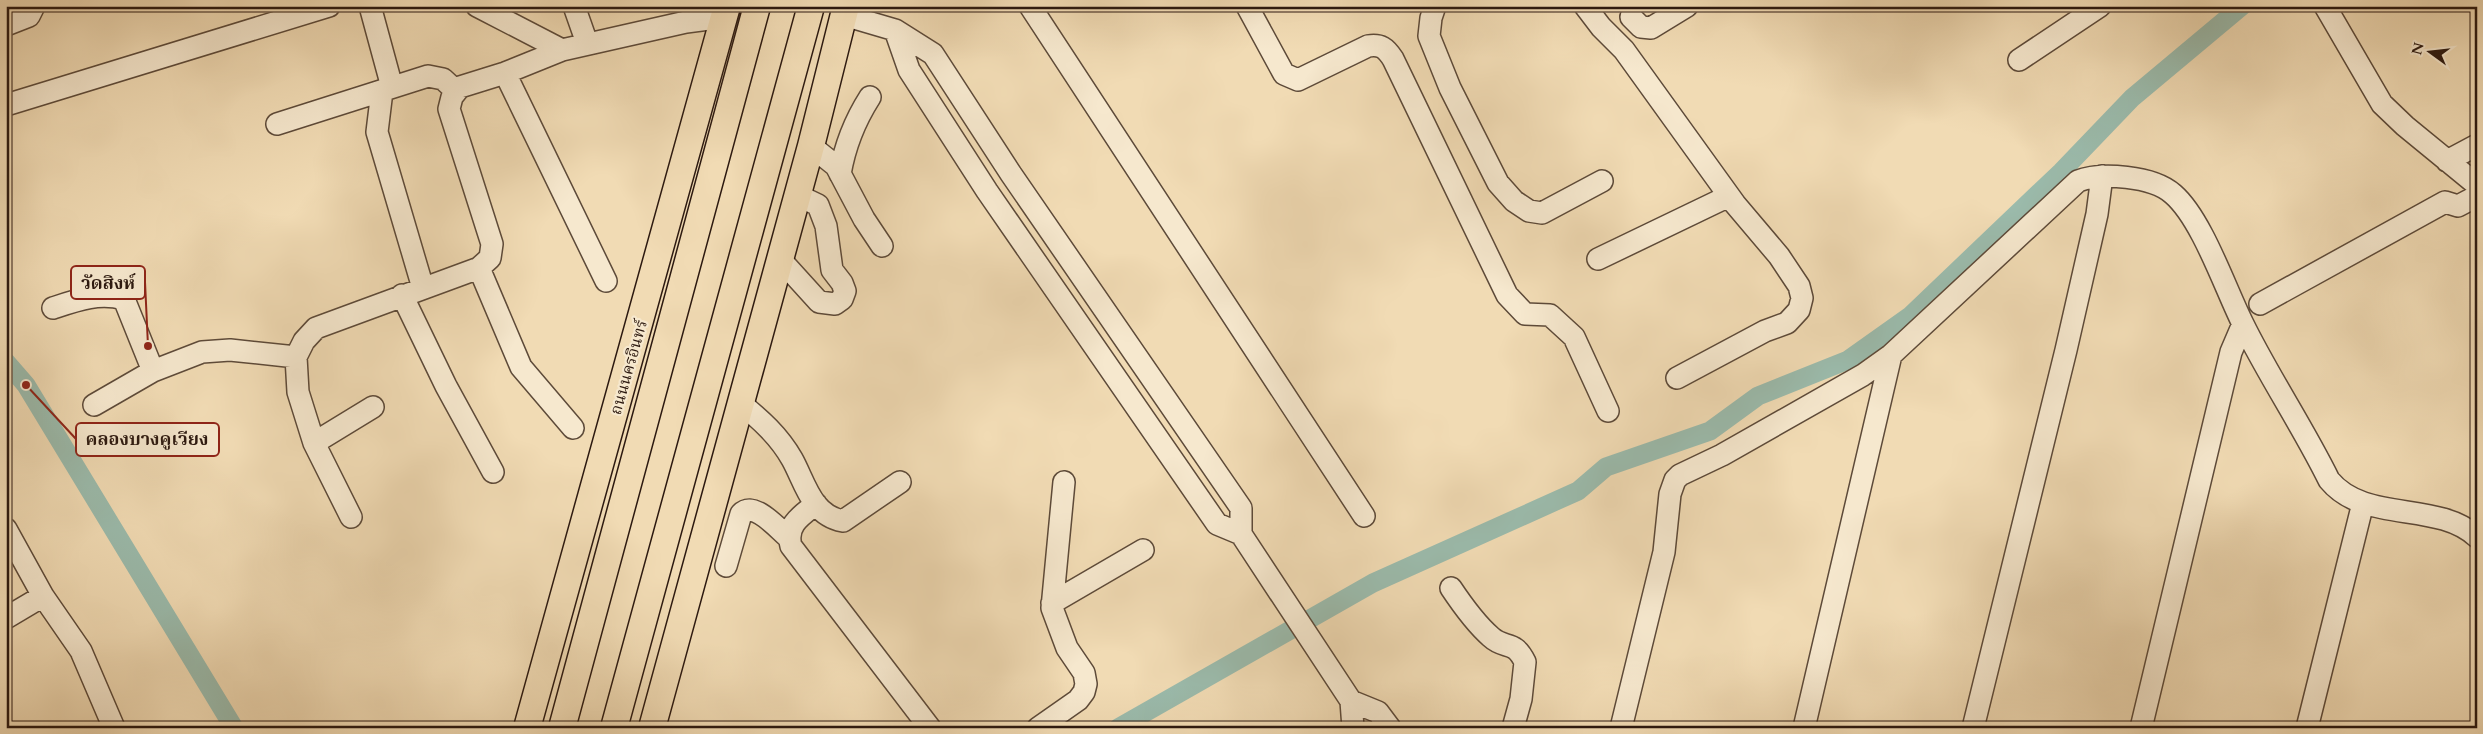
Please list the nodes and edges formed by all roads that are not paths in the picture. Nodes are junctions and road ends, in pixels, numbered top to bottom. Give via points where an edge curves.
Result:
1 (34, 6) edge
2 (329, 6) edge
3 (370, 6) edge
4 (477, 6) edge
5 (574, 6) edge
6 (757, 6) edge
7 (811, 6) edge
8 (1030, 6) edge
9 (1247, 6) edge
10 (1435, 6) edge
11 (1585, 6) edge
12 (1687, 6) edge
13 (2100, 6) edge
14 (2325, 6) edge
15 (726, 11) edge
16 (845, 11) edge
17 (1629, 12) edge
18 (6, 24) edge
19 (895, 30) junction
20 (1607, 33) junction
21 (587, 43) junction
22 (562, 50) junction
23 (2019, 60) dead end
24 (504, 73) junction
25 (826, 87) junction
26 (387, 89) junction
27 (456, 91) junction
28 (870, 97) dead end
29 (962, 98) junction
30 (6, 105) edge
31 (937, 114) junction
32 (277, 124) dead end
33 (2477, 145) edge
34 (811, 146) junction
35 (2447, 160) junction
36 (840, 174) junction
37 (1011, 174) junction
38 (2102, 176) junction
39 (1602, 181) dead end
40 (2477, 185) edge
41 (987, 191) junction
42 (797, 195) junction
43 (1729, 196) junction
44 (2477, 196) edge
45 (666, 232) junction
46 (882, 246) dead end
47 (779, 258) junction
48 (1598, 259) dead end
49 (479, 268) junction
50 (737, 273) junction
51 (606, 281) dead end
52 (423, 288) junction
53 (402, 295) junction
54 (2260, 304) dead end
55 (53, 308) dead end
56 (2243, 324) junction
57 (1891, 355) junction
58 (296, 357) junction
59 (153, 371) junction
60 (1677, 378) dead end
61 (1157, 387) junction
62 (651, 402) junction
63 (740, 403) junction
64 (1134, 404) junction
65 (94, 405) dead end
66 (373, 407) dead end
67 (1608, 411) dead end
68 (573, 428) dead end
69 (314, 443) junction
70 (493, 472) dead end
71 (900, 482) dead end
72 (1064, 482) dead end
73 (2363, 503) junction
74 (816, 504) junction
75 (1364, 516) dead end
76 (351, 517) dead end
77 (6, 529) edge
78 (1241, 534) junction
79 (2477, 537) edge
80 (789, 538) junction
81 (1143, 550) dead end
82 (726, 566) dead end
83 (1450, 588) dead end
84 (43, 596) junction
85 (1052, 603) junction
86 (6, 618) edge
87 (1351, 701) junction
88 (114, 728) edge
89 (527, 728) edge
90 (562, 728) edge
91 (614, 728) edge
92 (652, 728) edge
93 (930, 728) edge
94 (1038, 728) edge
95 (1353, 728) edge
96 (1390, 728) edge
97 (1513, 728) edge
98 (1621, 728) edge
99 (1804, 728) edge
100 (1973, 728) edge
101 (2141, 728) edge
102 (2307, 728) edge

1 - 18 street via 29,16
2 - 30 street
3 - 26 street
4 - 22 street
5 - 21 street
6 - 62 main road, ถนนนครอินทร์
7 - 50 main road
8 - 75 street
9 - 67 street via 1284,74 1292,79 1298,80 1368,46 1378,45 1386,49 1507,295 1525,314 1550,315 1574,337
10 - 39 street via 1429,36 1450,88 1498,183 1514,202 1529,211 1542,213
11 - 20 street
12 - 17 street via 1652,28 1641,27
13 - 23 street
14 - 35 street via 2382,104
15 - 21 street
15 - 45 main road, ถนนนครอินทร์
16 - 19 street
16 - 25 main road
17 - 20 street
19 - 29 street via 933,54
19 - 31 street via 909,70
20 - 43 street via 1624,50
21 - 22 street
22 - 24 street
24 - 27 street
24 - 51 street
25 - 34 main road
25 - 50 main road
26 - 27 street via 432,76 443,79
26 - 32 street
26 - 52 street via 377,132
27 - 49 street via 449,109 492,249 490,258
28 - 36 street via 844,150
29 - 31 street
29 - 37 street
31 - 41 street
33 - 35 street
34 - 36 street via 836,166
34 - 42 main road
35 - 40 street
36 - 46 street
37 - 41 street
37 - 61 street
38 - 56 street via 2146,182 2172,193 2184,206 2211,253
38 - 57 street via 2078,182
38 - 100 street via 2097,214 2066,350
41 - 64 street
42 - 47 main road
42 - 47 street via 818,205 826,226 832,270 845,291 842,299 835,304 819,302
43 - 48 street
43 - 60 street via 1780,256 1799,286 1801,304 1788,323
44 - 54 street via 2458,206 2445,202
45 - 62 main road
45 - 89 main road, ถนนนครอินทร์
47 - 63 main road
49 - 52 street
49 - 68 street via 521,367
50 - 91 main road
52 - 53 street
53 - 58 street via 316,328
53 - 70 street
55 - 59 street via 84,298 124,299
56 - 73 street via 2329,480 2338,492
56 - 101 street via 2229,360
57 - 98 street via 1864,375 1722,455 1680,474 1675,480 1670,494 1664,552
57 - 99 street
58 - 59 street via 230,350 202,352
58 - 69 street via 298,392
59 - 65 street
61 - 64 street
61 - 78 street via 1240,508
62 - 90 main road, ถนนนครอินทร์
63 - 74 street via 765,422 792,459 807,494
63 - 92 main road
64 - 78 street via 1217,524
66 - 69 street
69 - 76 street
71 - 74 street via 843,521 834,519
72 - 85 street
73 - 79 street via 2455,522
73 - 102 street
74 - 80 street via 793,523
77 - 84 street
78 - 87 street
80 - 82 street via 758,513 744,510 740,514
80 - 93 street via 791,546
81 - 85 street
83 - 97 street via 1493,640 1514,646 1525,662 1521,699
84 - 86 street
84 - 88 street via 80,651
85 - 94 street via 1055,620 1067,648 1084,673 1086,684 1078,700
87 - 95 street
87 - 96 street via 1378,712

